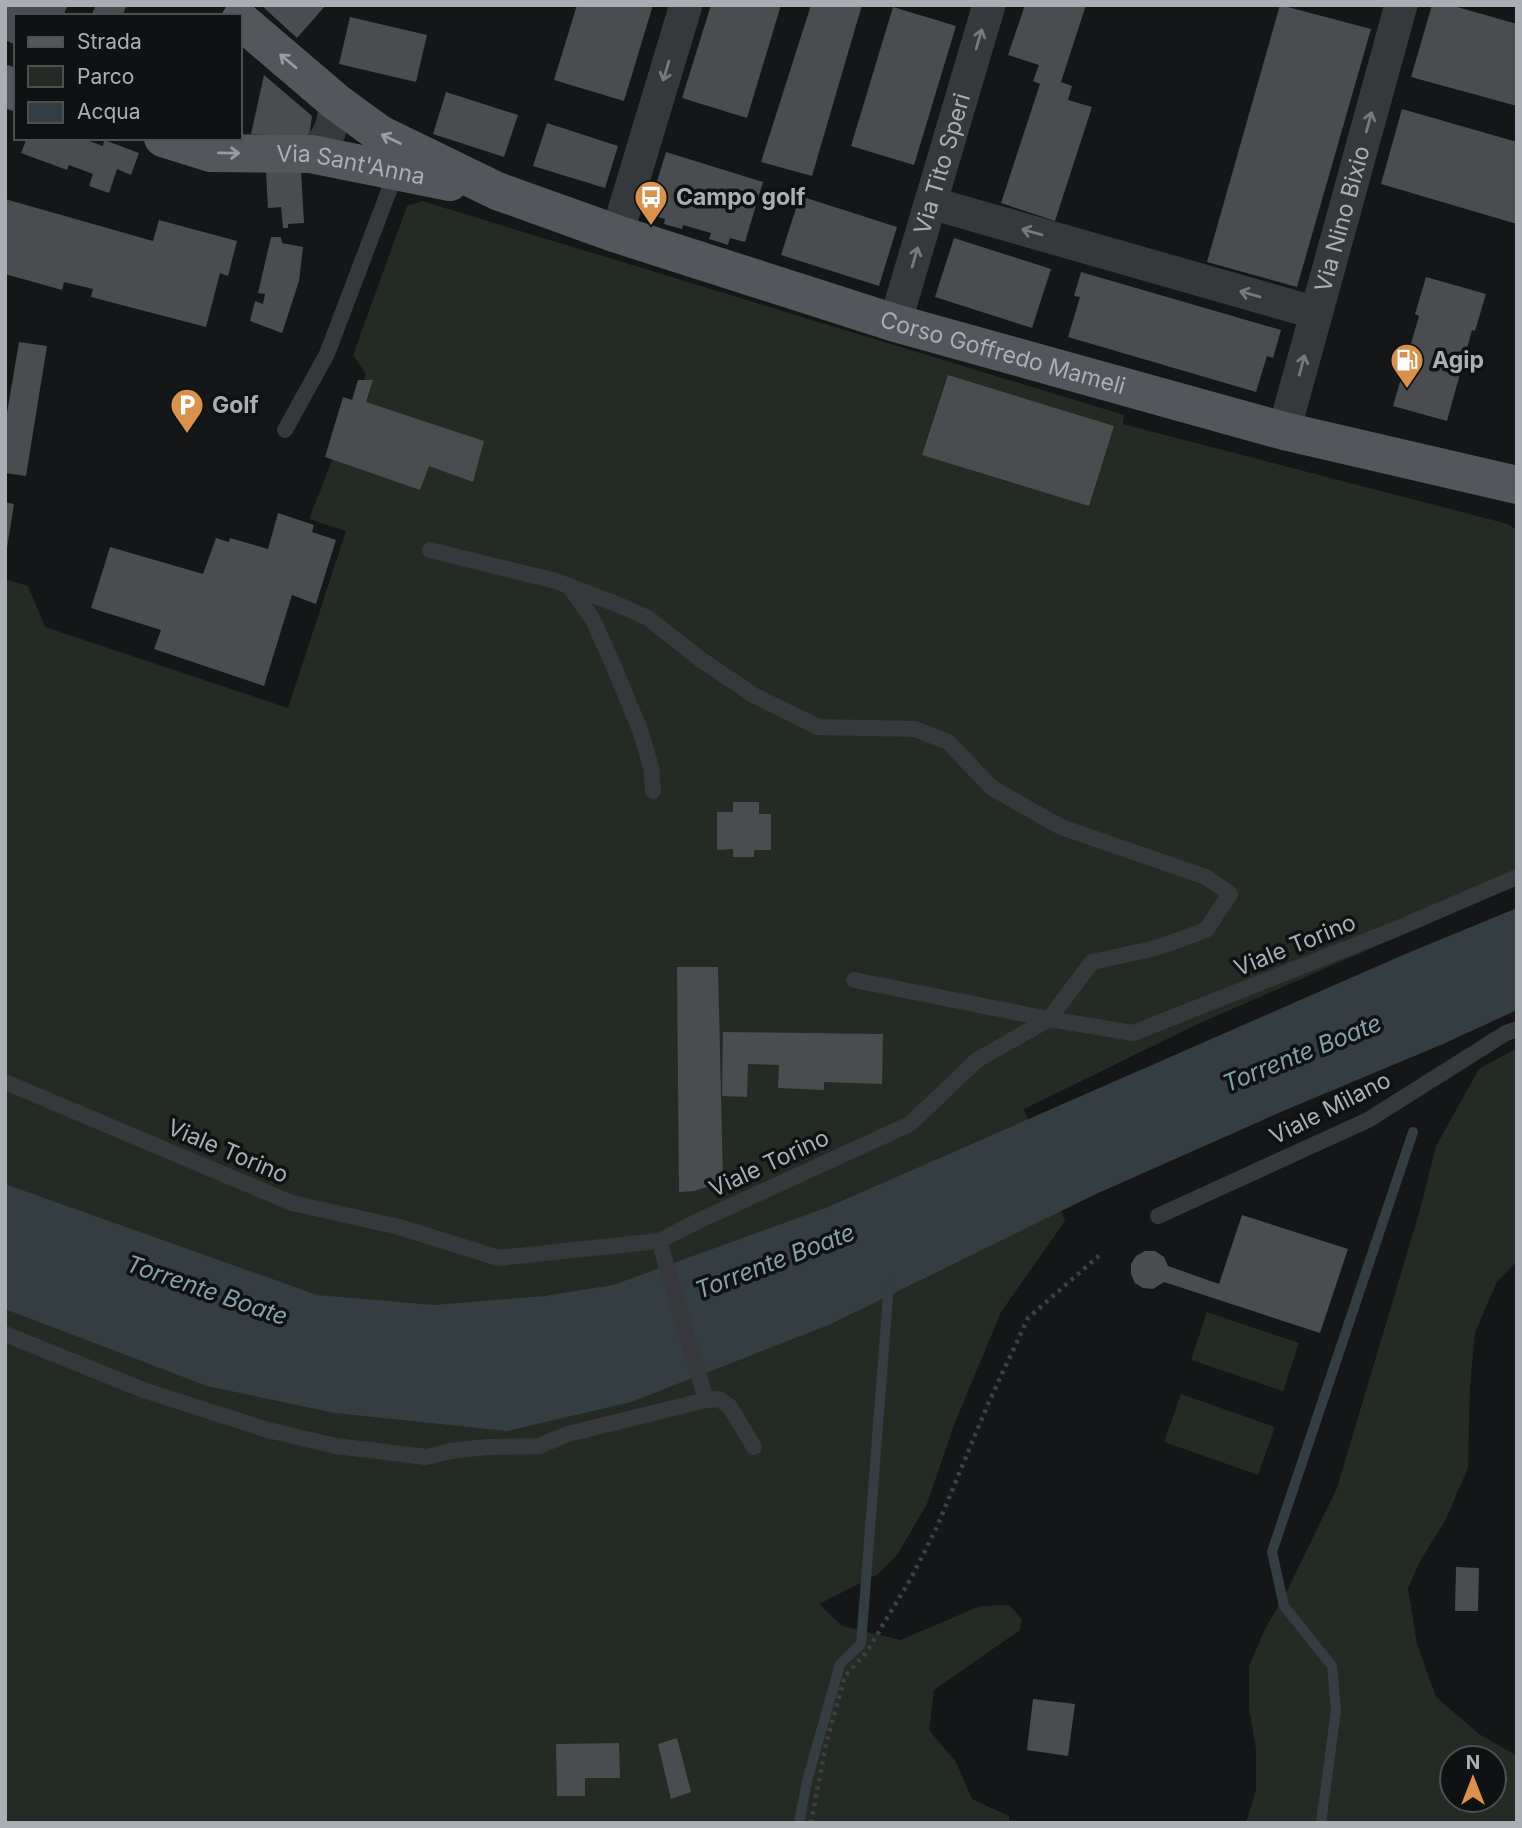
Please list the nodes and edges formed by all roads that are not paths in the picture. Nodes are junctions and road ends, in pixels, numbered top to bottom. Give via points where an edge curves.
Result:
1 (686, 5) edge
2 (988, 5) edge
3 (1401, 5) edge
4 (242, 22) edge
5 (336, 102) junction
6 (169, 140) edge
7 (310, 154) junction
8 (396, 172) junction
9 (497, 191) junction
10 (930, 203) junction
11 (617, 234) junction
12 (1316, 313) junction
13 (895, 323) junction
14 (285, 430) dead end
15 (1284, 431) junction
16 (1517, 485) edge
17 (430, 550) dead end
18 (569, 586) junction
19 (653, 791) dead end
20 (1517, 877) edge
21 (854, 979) dead end
22 (1049, 1019) junction
23 (1517, 1029) edge
24 (5, 1082) edge
25 (1158, 1216) dead end
26 (659, 1241) junction
27 (5, 1335) edge
28 (706, 1400) junction
29 (754, 1447) dead end

1 -> 11 street
10 -> 2 street, Via Tito Speri
12 -> 3 street, Via Nino Bixio
5 -> 4 main road
5 - 7 street via 324,144
9 -> 5 main road via 380,134
6 -> 7 main road, Via Sant'Anna via 211,153
7 - 8 main road, Via Sant'Anna
8 - 9 main road, Via Sant'Anna
8 - 14 lane via 327,354
9 - 11 main road, Corso Goffredo Mameli
12 -> 10 street
13 -> 10 street, Via Tito Speri
11 - 13 main road, Corso Goffredo Mameli
15 -> 12 street, Via Nino Bixio
13 - 15 main road, Corso Goffredo Mameli
15 - 16 main road, Corso Goffredo Mameli
17 - 18 lane
18 - 19 lane via 593,620 624,692 652,767
18 - 22 lane via 648,618 755,696 818,727 915,729 948,742 992,788 1061,827 1206,877 1230,894 1206,930 1156,948 1092,962
20 - 22 lane, Viale Torino via 1133,1034
21 - 22 lane
22 - 26 lane, Viale Torino via 977,1060 910,1124
23 - 25 lane, Viale Milano via 1368,1120
24 - 26 lane, Viale Torino via 292,1203 399,1227 499,1258
26 - 28 lane
27 - 28 lane via 146,1391 268,1430 336,1446 426,1457 487,1447 539,1446 568,1434
28 - 29 lane via 719,1399 730,1407

